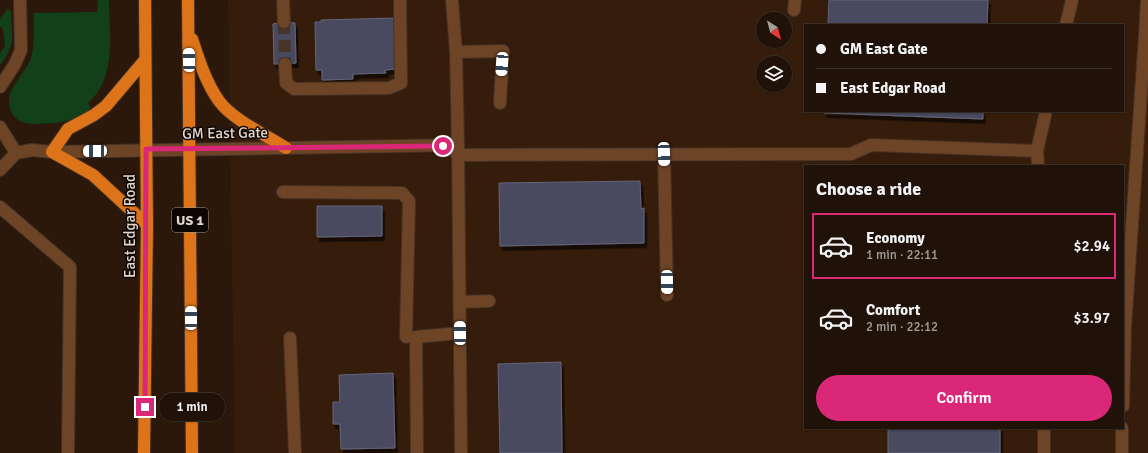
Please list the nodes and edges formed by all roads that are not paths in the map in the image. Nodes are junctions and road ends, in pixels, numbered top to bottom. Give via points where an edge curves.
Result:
1 (20, 0) edge
2 (145, 0) edge
3 (188, 0) edge
4 (283, 0) edge
5 (400, 0) edge
6 (452, 0) edge
7 (1072, 0) edge
8 (1147, 0) edge
9 (284, 22) tunnel mouth
10 (1066, 24) edge
11 (188, 31) junction
12 (1147, 35) edge
13 (456, 52) junction
14 (146, 60) junction
15 (285, 64) tunnel mouth
16 (0, 87) edge
17 (500, 103) dead end
18 (1046, 112) edge
19 (0, 127) edge
20 (286, 148) junction
21 (146, 149) junction
22 (189, 150) junction
23 (458, 150) junction
24 (52, 152) junction
25 (1037, 152) junction
26 (16, 153) junction
27 (664, 154) junction
28 (851, 160) edge
29 (1038, 165) edge
30 (0, 170) edge
31 (284, 192) dead end
32 (0, 207) edge
33 (147, 225) junction
34 (667, 295) dead end
35 (489, 301) dead end
36 (460, 302) junction
37 (460, 333) junction
38 (406, 337) dead end
39 (290, 338) dead end
40 (1124, 366) edge
41 (1044, 429) edge
42 (1122, 429) edge
43 (68, 453) edge
44 (144, 453) edge
45 (192, 453) edge
46 (295, 453) edge
47 (417, 453) edge
48 (461, 453) edge
49 (1044, 453) edge
50 (1122, 453) edge

1 - 16 lane via 21,50
2 - 14 highway, East Edgar Road
3 - 11 highway, US 1
4 - 9 lane
5 - 15 lane via 401,83 388,88 294,89 286,83
6 - 13 lane
7 - 10 lane
8 - 12 lane
11 - 20 highway via 206,78 218,100 235,117
11 - 22 highway, US 1
12 - 40 lane
13 - 17 lane via 503,51
13 - 23 lane
14 - 21 highway, East Edgar Road
14 - 24 highway via 106,106 94,116 68,129
18 - 25 lane
19 - 26 lane
20 - 22 lane, GM East Gate
20 - 23 lane, GM East Gate
21 - 22 lane, GM East Gate
21 - 24 lane, GM East Gate
21 - 33 highway, East Edgar Road
22 - 45 highway, US 1
23 - 27 lane, GM East Gate
23 - 36 lane
24 - 26 lane, GM East Gate via 32,150
24 - 33 highway via 93,175
25 - 28 lane via 871,145
25 - 29 lane
26 - 30 lane
27 - 28 lane, GM East Gate
27 - 34 lane
31 - 38 lane via 402,193 409,201
32 - 43 lane via 70,267
33 - 44 highway, East Edgar Road
35 - 36 lane
36 - 37 lane
37 - 47 lane via 416,336
37 - 48 lane
39 - 46 lane
41 - 49 lane
42 - 50 lane

